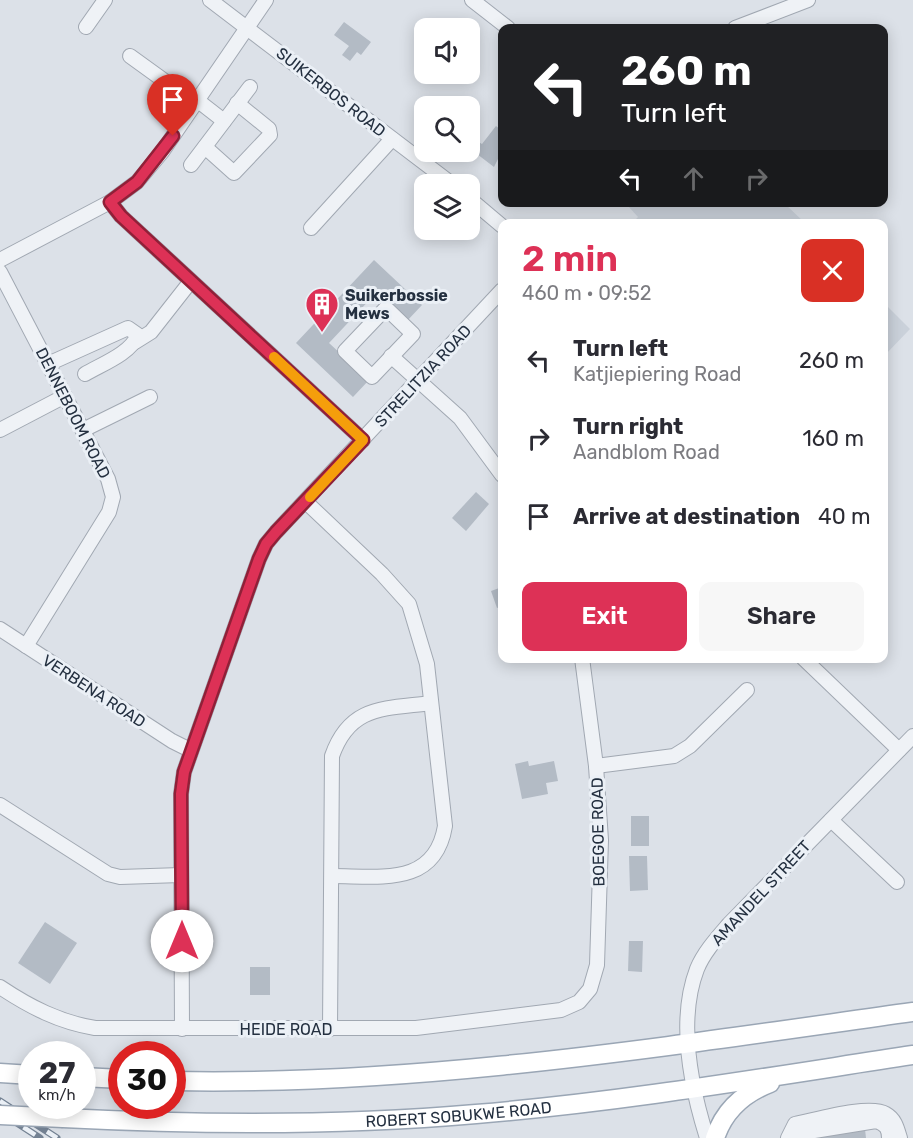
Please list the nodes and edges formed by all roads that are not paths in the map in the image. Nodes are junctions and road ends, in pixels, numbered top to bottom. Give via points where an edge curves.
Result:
1 (105, 0) edge
2 (210, 0) edge
3 (266, 0) edge
4 (472, 0) edge
5 (808, 0) edge
6 (503, 24) edge
7 (745, 24) edge
8 (86, 27) dead end
9 (248, 27) junction
10 (130, 56) dead end
11 (250, 87) dead end
12 (196, 102) junction
13 (237, 103) junction
14 (224, 121) junction
15 (392, 139) junction
16 (205, 147) junction
17 (191, 165) dead end
18 (439, 174) edge
19 (110, 202) junction
20 (480, 207) edge
21 (498, 223) edge
22 (311, 228) dead end
23 (0, 260) edge
24 (0, 272) edge
25 (191, 281) junction
26 (498, 294) edge
27 (135, 342) junction
28 (391, 356) junction
29 (48, 364) junction
30 (85, 374) dead end
31 (419, 382) junction
32 (65, 396) junction
33 (150, 397) dead end
34 (0, 430) edge
35 (83, 430) junction
36 (363, 440) junction
37 (498, 470) edge
38 (306, 502) junction
39 (0, 629) edge
40 (26, 646) junction
41 (583, 663) edge
42 (808, 663) edge
43 (747, 690) dead end
44 (431, 703) junction
45 (913, 736) edge
46 (190, 750) junction
47 (899, 750) junction
48 (596, 766) junction
49 (0, 805) edge
50 (831, 820) junction
51 (182, 875) junction
52 (332, 876) junction
53 (897, 882) dead end
54 (0, 987) edge
55 (579, 1002) joint
56 (913, 1012) edge
57 (182, 1029) junction
58 (330, 1029) junction
59 (688, 1043) junction
60 (913, 1055) edge
61 (797, 1072) junction
62 (0, 1073) edge
63 (18, 1074) edge
64 (186, 1081) edge
65 (694, 1087) junction
66 (0, 1115) edge
67 (789, 1136) edge
68 (707, 1138) edge
69 (715, 1138) edge
70 (890, 1138) edge
71 (900, 1138) edge

1 - 8 street
2 - 9 street, SUIKERBOS ROAD
3 - 9 street
4 - 6 street
5 - 7 street
9 - 12 street
9 - 15 street, SUIKERBOS ROAD
10 - 12 street
11 - 13 street
12 - 14 street
12 - 19 street via 154,163
13 - 14 street
13 - 16 street via 269,129 270,135 234,173
14 - 16 street
15 - 18 street, SUIKERBOS ROAD
15 - 22 street
16 - 17 street
19 - 23 street
19 - 25 street
20 - 21 street
24 - 29 street, DENNEBOOM ROAD
25 - 27 street via 151,332
25 - 36 street
26 - 31 street, STRELITZIA ROAD
27 - 29 street via 138,336 128,328
27 - 30 street
28 - 28 street via 372,377 345,351 386,308 412,334
28 - 31 street
29 - 32 street, DENNEBOOM ROAD
31 - 36 street, STRELITZIA ROAD
31 - 37 street via 460,418
32 - 34 street
32 - 35 street, DENNEBOOM ROAD
33 - 35 street
35 - 40 street, DENNEBOOM ROAD via 108,478 113,497 108,512
36 - 38 street, STRELITZIA ROAD
38 - 44 street via 409,604 427,664
38 - 46 street, STRELITZIA ROAD via 266,544
39 - 40 street, VERBENA ROAD
40 - 46 street, VERBENA ROAD
41 - 48 street, BOEGOE ROAD
42 - 47 street
43 - 48 street via 690,746 674,756
44 - 52 street via 372,711 350,724 338,738 332,756
44 - 52 street via 446,826 442,843 421,869 408,874
45 - 47 street, AMANDEL STREET
46 - 51 street, STRELITZIA ROAD via 181,794
47 - 50 street, AMANDEL STREET
48 - 55 street, BOEGOE ROAD via 601,840 597,965 590,989
49 - 51 street via 108,874
50 - 53 street
50 - 59 street, AMANDEL STREET via 706,952 692,987
51 - 57 street, STRELITZIA ROAD
52 - 58 street
54 - 57 street, HEIDE ROAD via 36,1009 76,1025
55 - 58 street, HEIDE ROAD via 561,1010 416,1028
56 - 59 main road
57 - 58 street, HEIDE ROAD
59 - 64 main road via 480,1067 289,1082
59 - 65 street, AMANDEL STREET
60 - 61 main road, ROBERT SOBUKWE ROAD
61 - 65 main road, ROBERT SOBUKWE ROAD
61 - 69 main road via 745,1094
62 - 63 main road
65 - 66 main road, ROBERT SOBUKWE ROAD, bridge via 478,1114 387,1120 234,1125
65 - 68 street, AMANDEL STREET
67 - 70 street via 876,1121 883,1123
67 - 71 street via 795,1124 871,1110 892,1119

